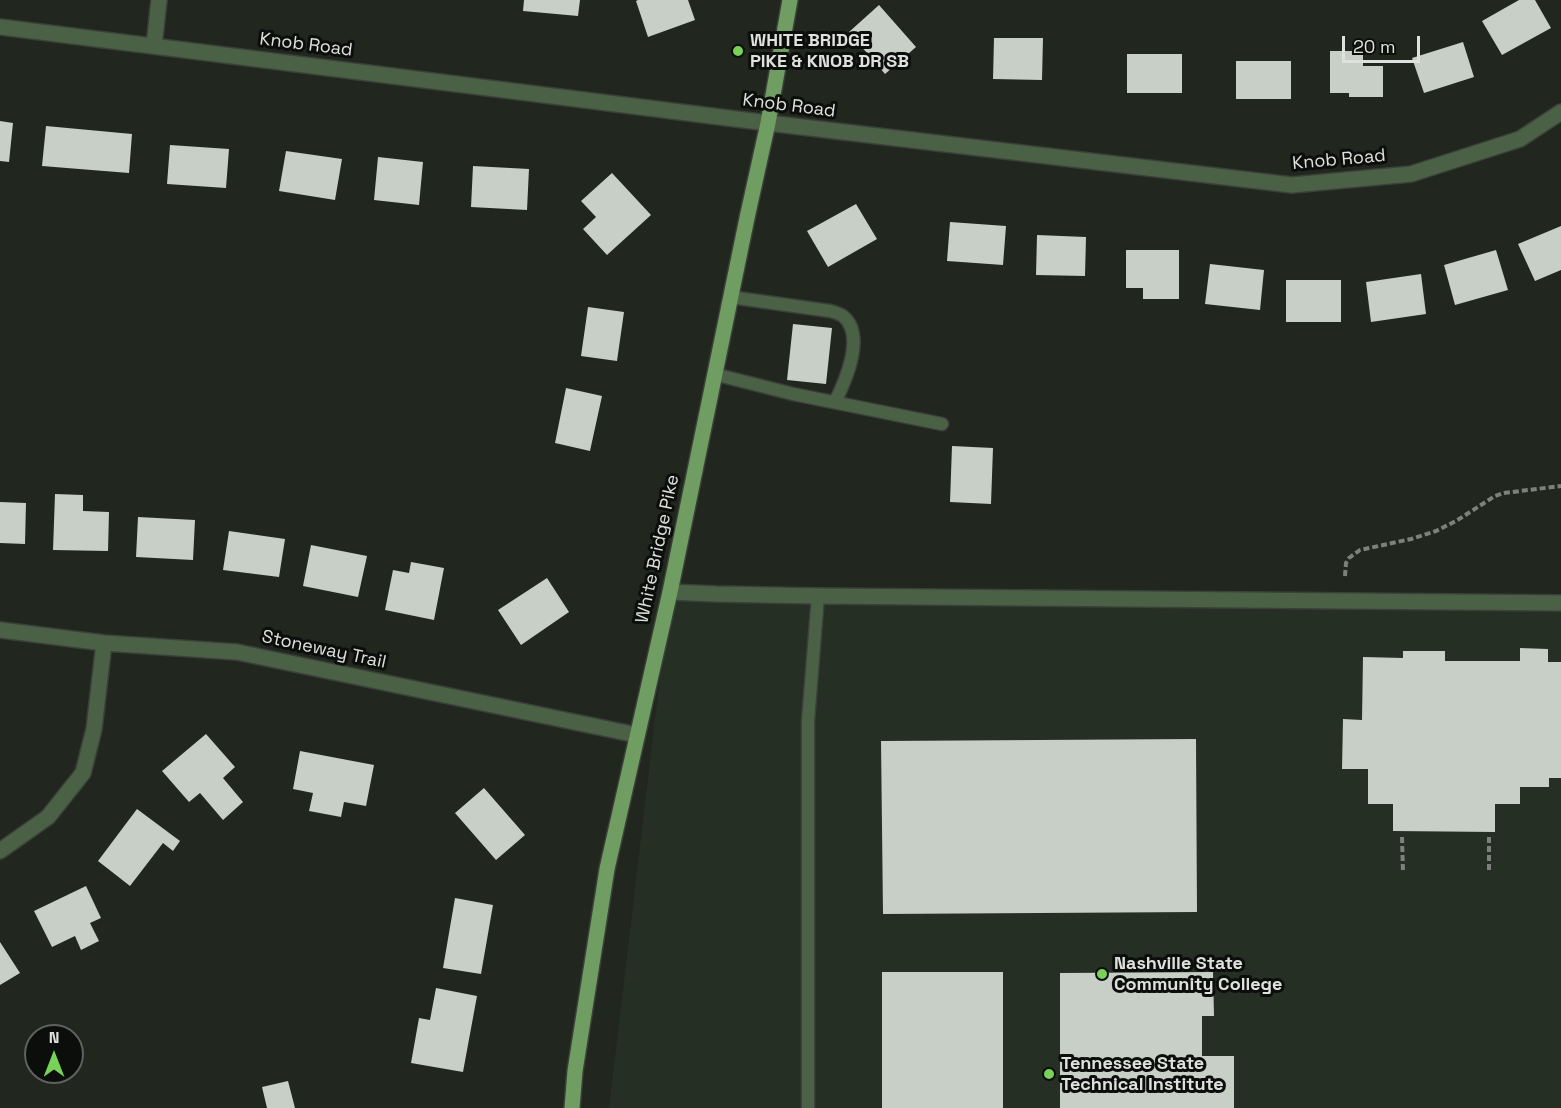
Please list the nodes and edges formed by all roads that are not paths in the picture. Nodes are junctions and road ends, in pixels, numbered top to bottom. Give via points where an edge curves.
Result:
1 (159, 0) edge
2 (790, 0) edge
3 (0, 27) edge
4 (154, 46) junction
5 (1561, 112) edge
6 (768, 123) junction
7 (730, 297) junction
8 (714, 374) junction
9 (835, 402) junction
10 (942, 424) dead end
11 (670, 592) junction
12 (818, 596) junction
13 (1561, 603) edge
14 (0, 630) edge
15 (104, 643) junction
16 (637, 735) junction
17 (0, 851) edge
18 (572, 1108) edge
19 (808, 1108) edge

1 - 4 street
2 - 6 main road, White Bridge Pike
3 - 4 street, Knob Road
4 - 6 street, Knob Road
5 - 6 street, Knob Road via 1520,140 1411,174 1292,185
6 - 7 main road, White Bridge Pike
7 - 8 main road, White Bridge Pike
7 - 9 lane via 830,311 844,317 853,331 853,353
8 - 9 lane
8 - 11 main road, White Bridge Pike
9 - 10 lane
11 - 12 street
11 - 16 main road, White Bridge Pike
12 - 13 street
12 - 19 lane via 808,721
14 - 15 street, Stoneway Trail
15 - 16 street, Stoneway Trail via 237,652
15 - 17 street via 94,729 83,773 48,817
16 - 18 main road, White Bridge Pike via 607,870

